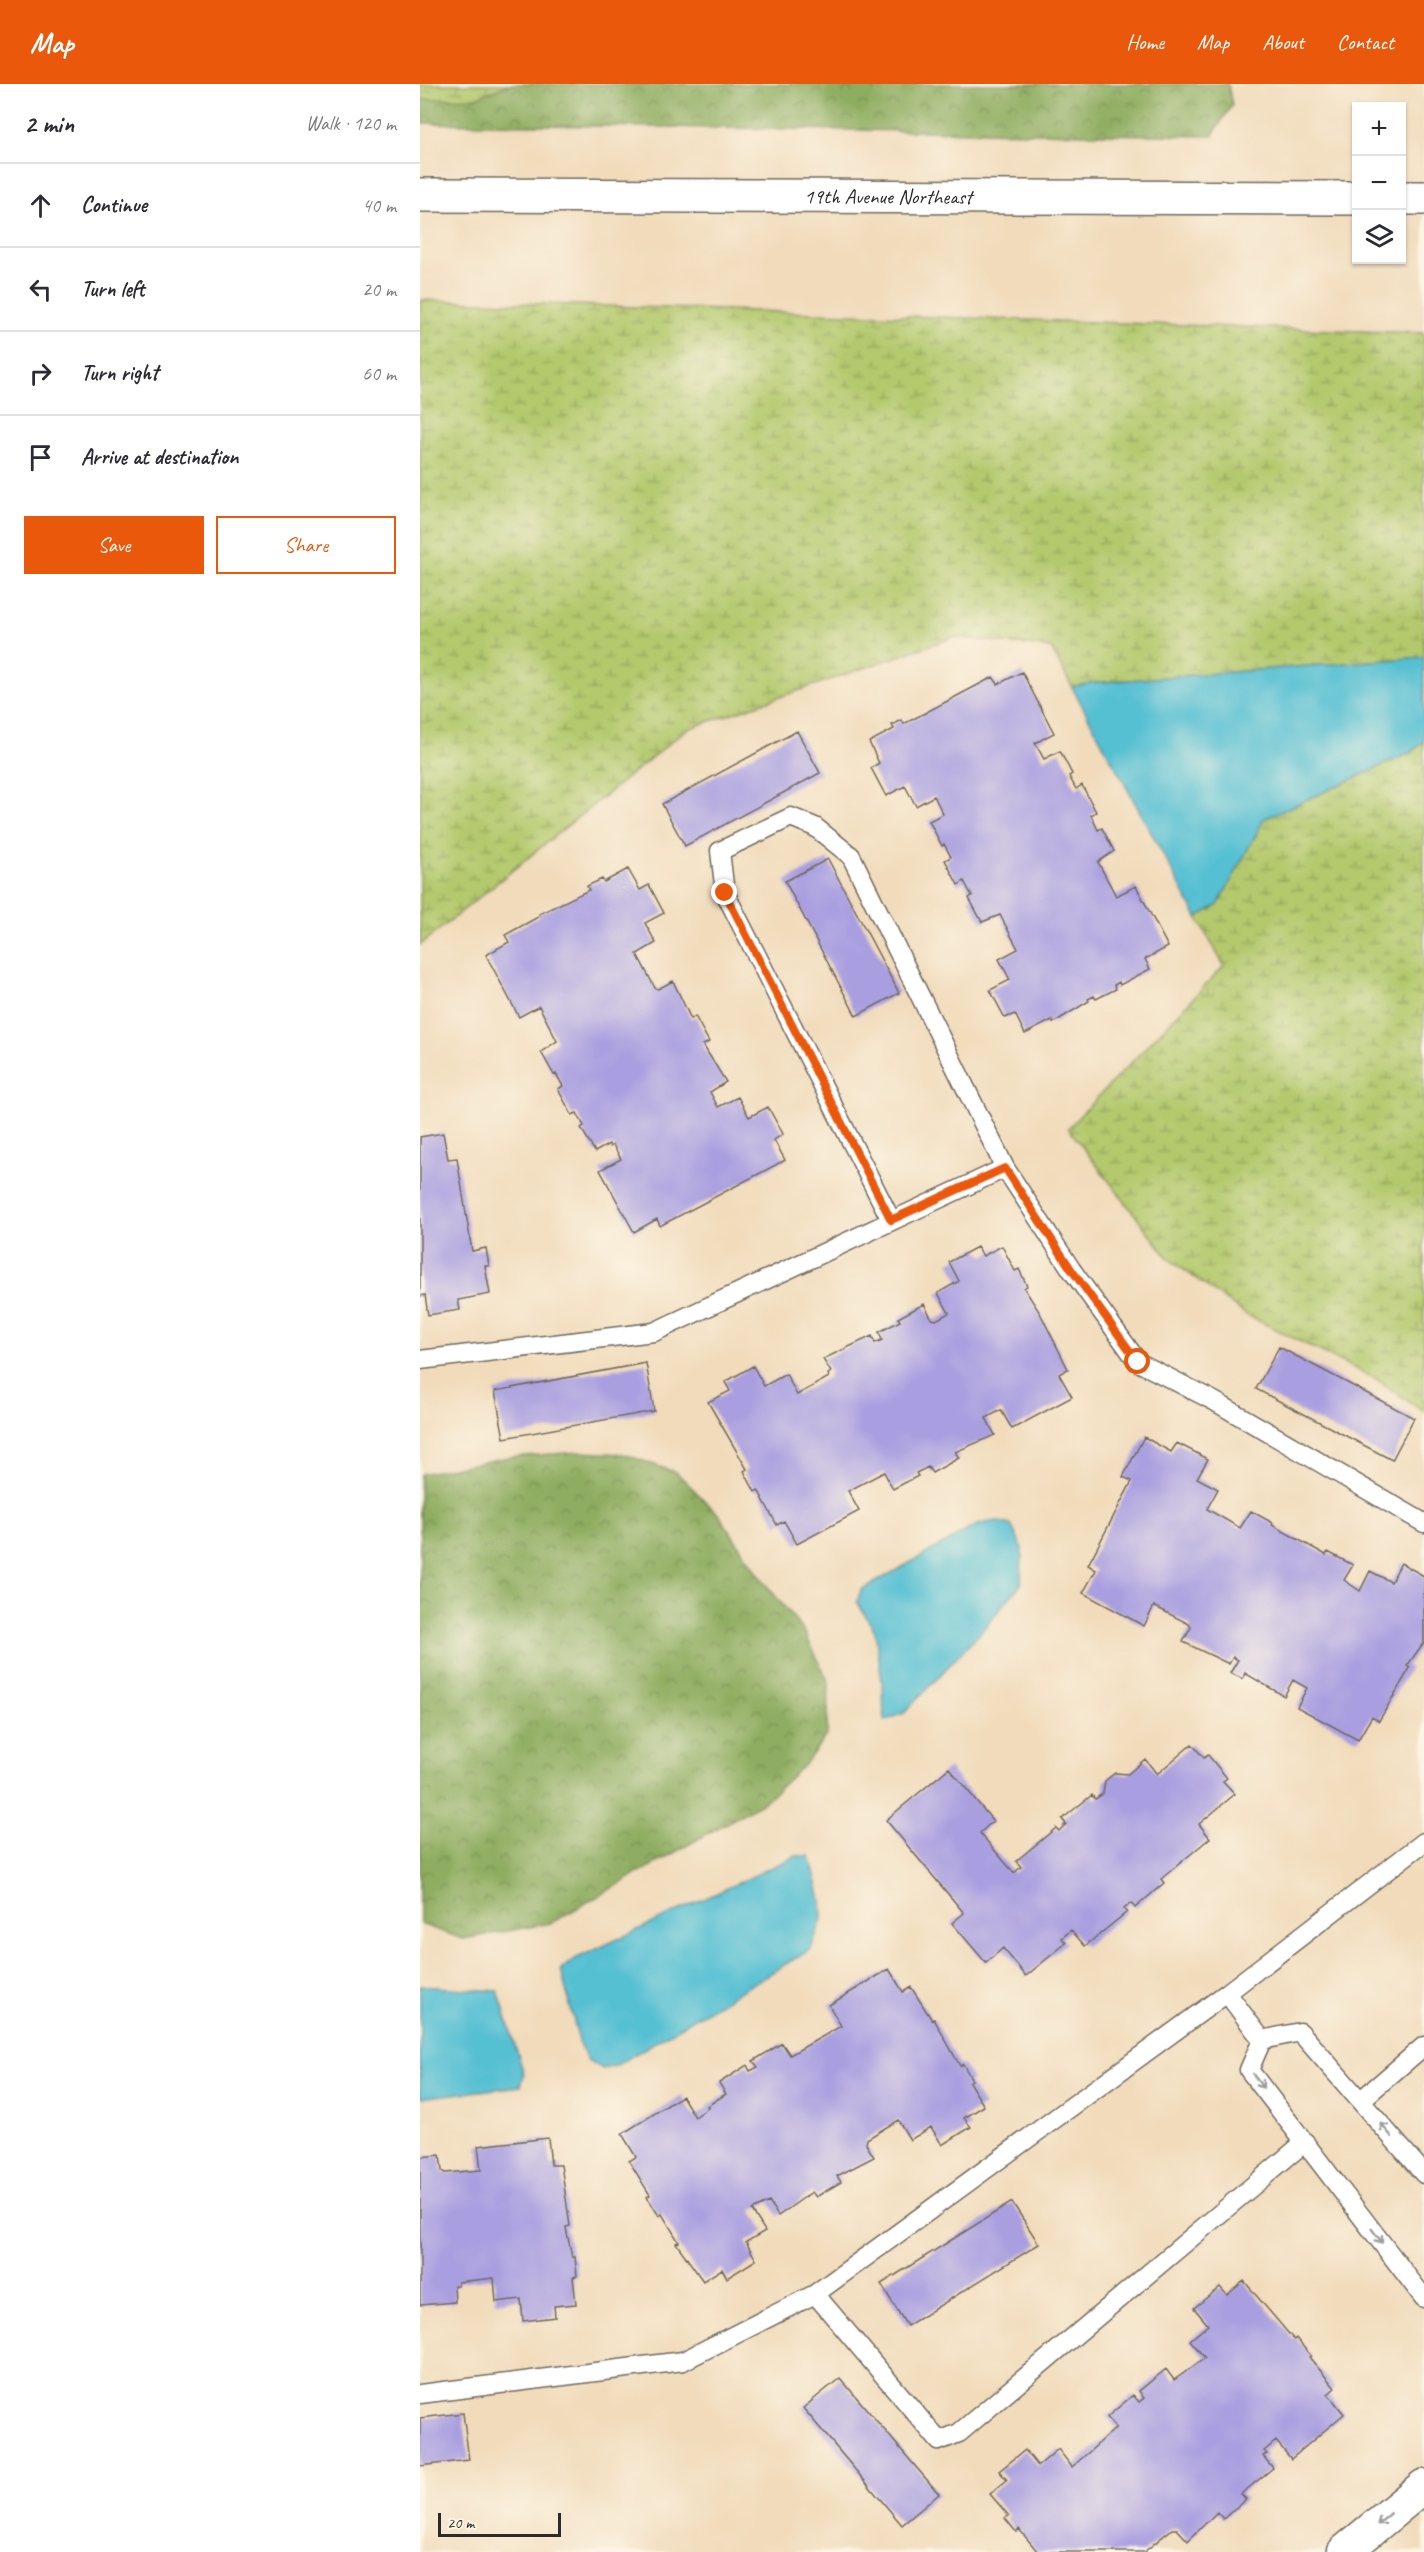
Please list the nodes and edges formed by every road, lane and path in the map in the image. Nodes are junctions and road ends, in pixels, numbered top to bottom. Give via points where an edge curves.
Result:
1 (420, 195) edge
2 (1352, 198) edge
3 (1406, 198) edge
4 (1424, 198) edge
5 (1005, 1168) junction
6 (891, 1220) junction
7 (420, 1360) edge
8 (1424, 1523) edge
9 (1424, 1842) edge
10 (1227, 1993) junction
11 (1262, 2040) junction
12 (1424, 2046) edge
13 (1360, 2101) junction
14 (1305, 2142) junction
15 (1424, 2174) edge
16 (815, 2294) junction
17 (1424, 2298) edge
18 (420, 2394) edge
19 (1424, 2486) edge
20 (1344, 2552) edge

1 - 2 street, 19th Avenue Northeast
3 - 4 street
5 - 6 lane
5 - 6 lane via 851,856 816,826 791,817 720,851 725,893
5 - 8 lane via 1138,1362 1214,1401
6 - 7 lane via 654,1332
9 - 10 lane
10 - 11 lane
10 - 16 lane
11 - 13 lane via 1300,2032
11 -> 14 lane via 1249,2070
12 - 13 lane
15 -> 13 lane
14 - 16 lane via 959,2433 939,2441
14 -> 17 lane
16 - 18 lane via 683,2361
19 -> 20 street

